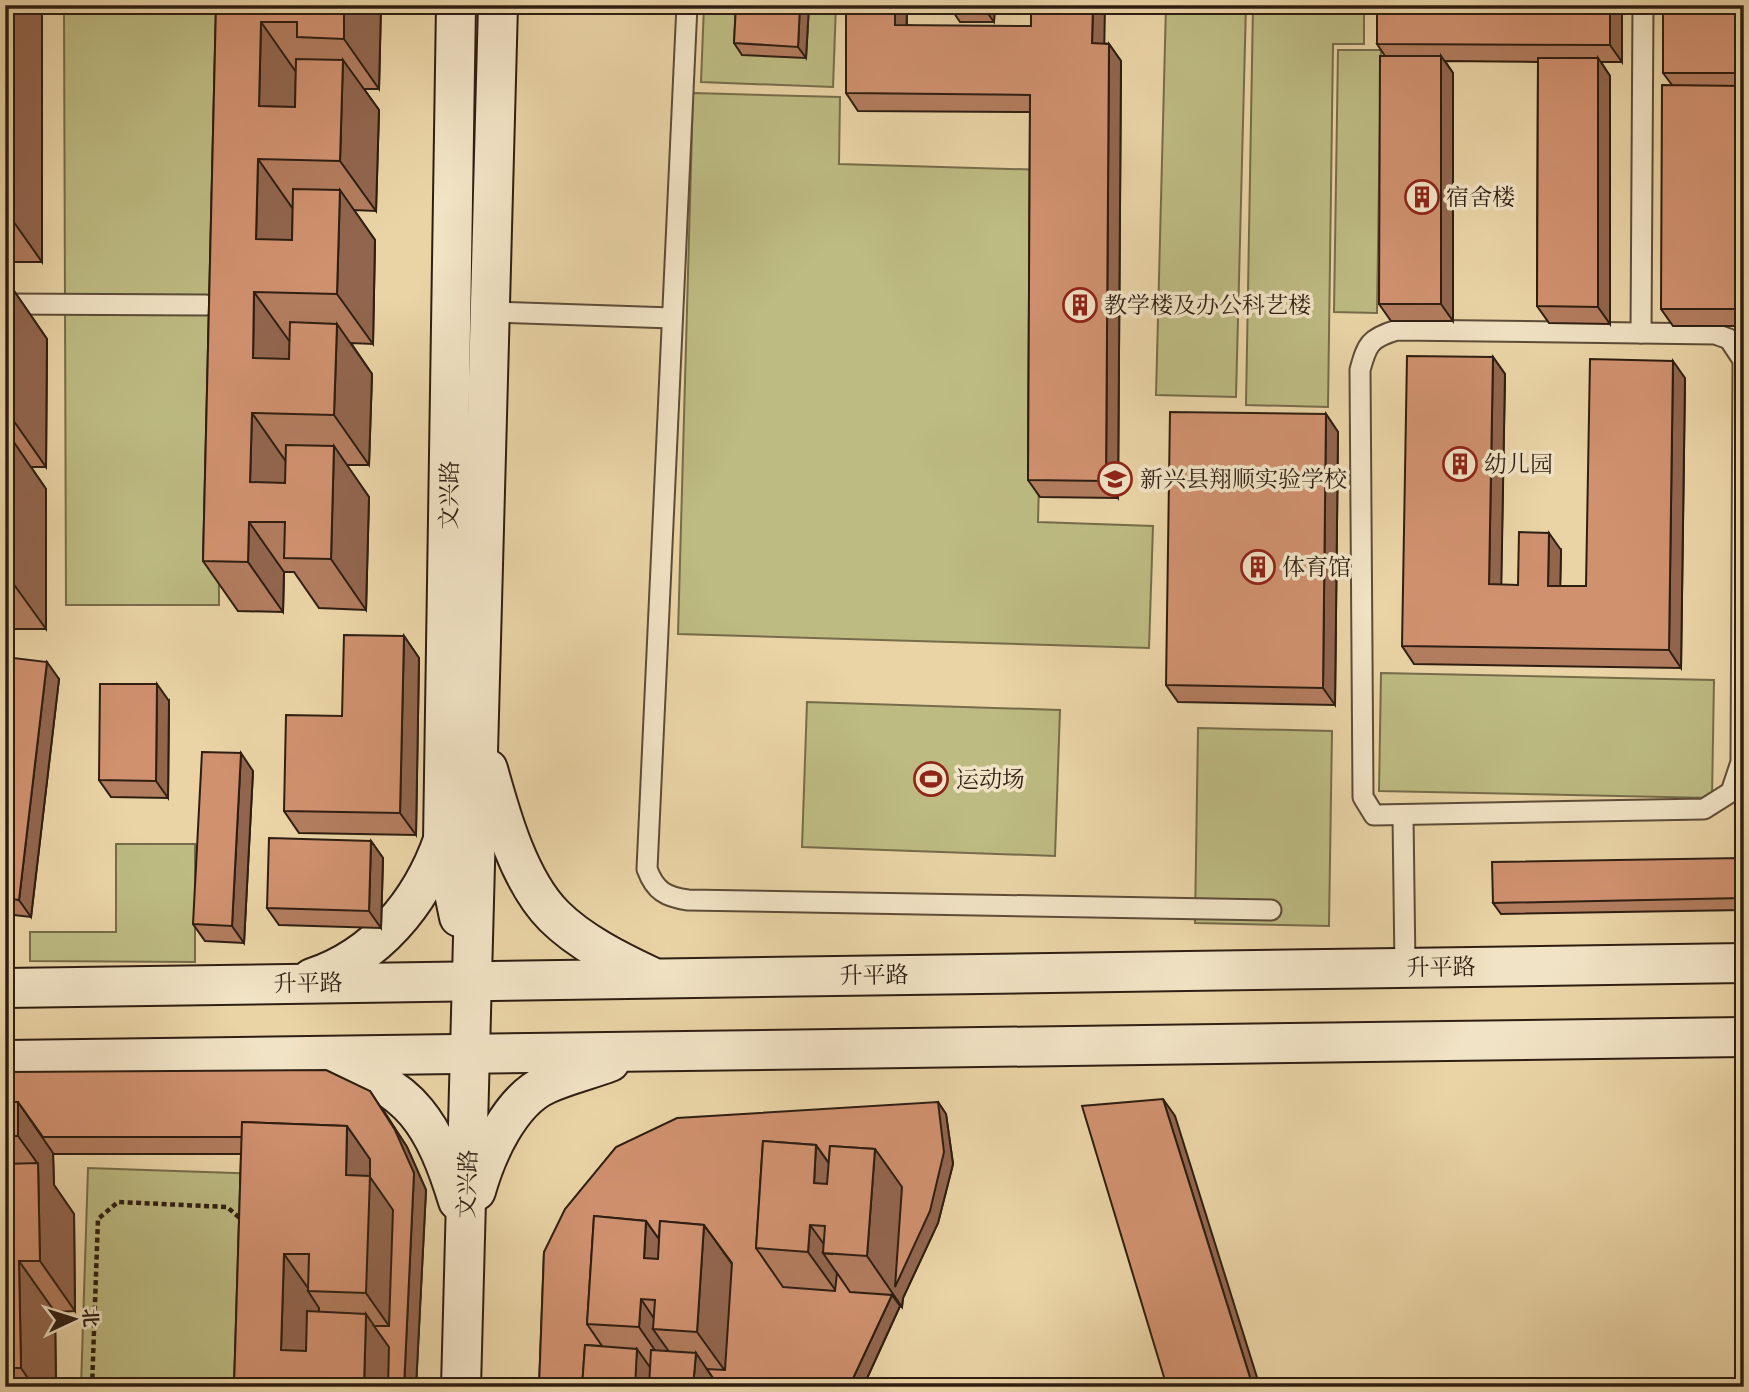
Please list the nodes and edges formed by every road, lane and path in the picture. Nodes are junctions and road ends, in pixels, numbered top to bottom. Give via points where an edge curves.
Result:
1 (456, 5) edge
2 (498, 5) edge
3 (687, 5) edge
4 (1643, 5) edge
5 (5, 304) edge
6 (206, 305) edge
7 (491, 312) junction
8 (672, 318) junction
9 (1641, 333) junction
10 (479, 735) junction
11 (1404, 815) junction
12 (443, 841) junction
13 (1271, 910) dead end
14 (1744, 963) edge
15 (1405, 968) junction
16 (656, 978) junction
17 (472, 981) junction
18 (296, 984) junction
19 (5, 988) edge
20 (1744, 1037) edge
21 (640, 1052) junction
22 (470, 1054) junction
23 (279, 1057) junction
24 (5, 1060) edge
25 (243, 1222) edge
26 (466, 1227) junction
27 (92, 1387) edge
28 (461, 1387) edge

1 - 12 street, 文兴路
2 - 7 street, 文兴路
3 - 8 lane
4 - 9 lane
5 - 6 lane
7 - 8 lane
7 - 10 street, 文兴路
8 - 13 lane via 647,869 652,884 667,897 688,900
9 - 11 lane via 1397,330 1366,346 1360,370 1363,797 1374,815
9 - 11 lane via 1715,334 1729,339 1743,360 1741,762 1731,792 1704,809
10 - 16 street via 497,803 523,870 554,915 622,962
10 - 17 street, 文兴路
11 - 15 lane
12 - 17 street, 文兴路
12 - 18 street via 428,875 389,931 340,969
14 - 15 street, 升平路
15 - 16 street, 升平路
16 - 17 street, 升平路
17 - 18 street, 升平路
17 - 22 street, 文兴路
18 - 19 street, 升平路
20 - 21 street
21 - 22 street
21 - 26 street via 544,1085 508,1117 484,1163
22 - 23 street
22 - 26 street, 文兴路
23 - 24 street
23 - 26 street via 363,1072 396,1093 427,1123 447,1166
25 - 27 path via 227,1207 118,1202 98,1219
26 - 28 street, 文兴路

